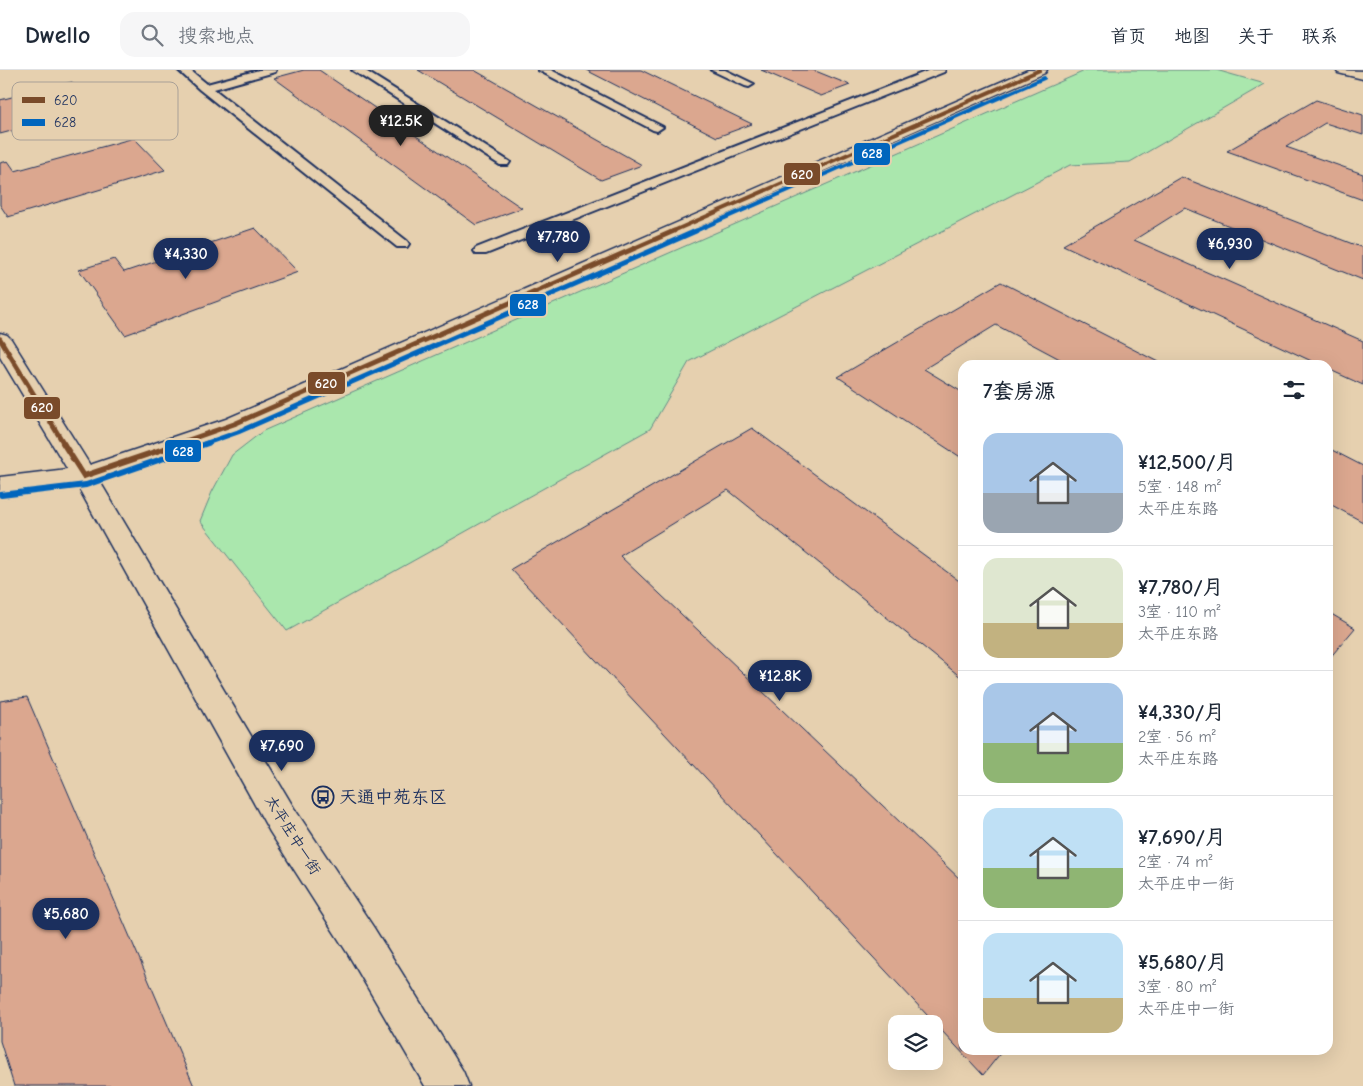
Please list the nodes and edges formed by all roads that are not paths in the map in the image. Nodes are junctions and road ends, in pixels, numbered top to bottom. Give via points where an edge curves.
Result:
1 (182, 70) edge
2 (271, 70) edge
3 (357, 70) edge
4 (543, 70) edge
5 (716, 70) edge
6 (940, 70) edge
7 (1040, 70) edge
8 (1343, 70) edge
9 (1363, 75) edge
10 (749, 84) dead end
11 (204, 88) junction
12 (657, 128) dead end
13 (504, 162) dead end
14 (402, 244) dead end
15 (481, 251) dead end
16 (0, 340) edge
17 (0, 469) edge
18 (84, 476) junction
19 (0, 486) edge
20 (448, 1086) edge

1 - 11 lane
2 - 11 lane
3 - 13 lane
4 - 12 lane
5 - 10 lane
6 - 15 lane
7 - 18 street via 234,424
8 - 9 street
11 - 14 lane
16 - 18 street, 太平庄中一街
17 - 18 street
18 - 19 street
18 - 20 street, 太平庄中一街 via 282,820 361,941

